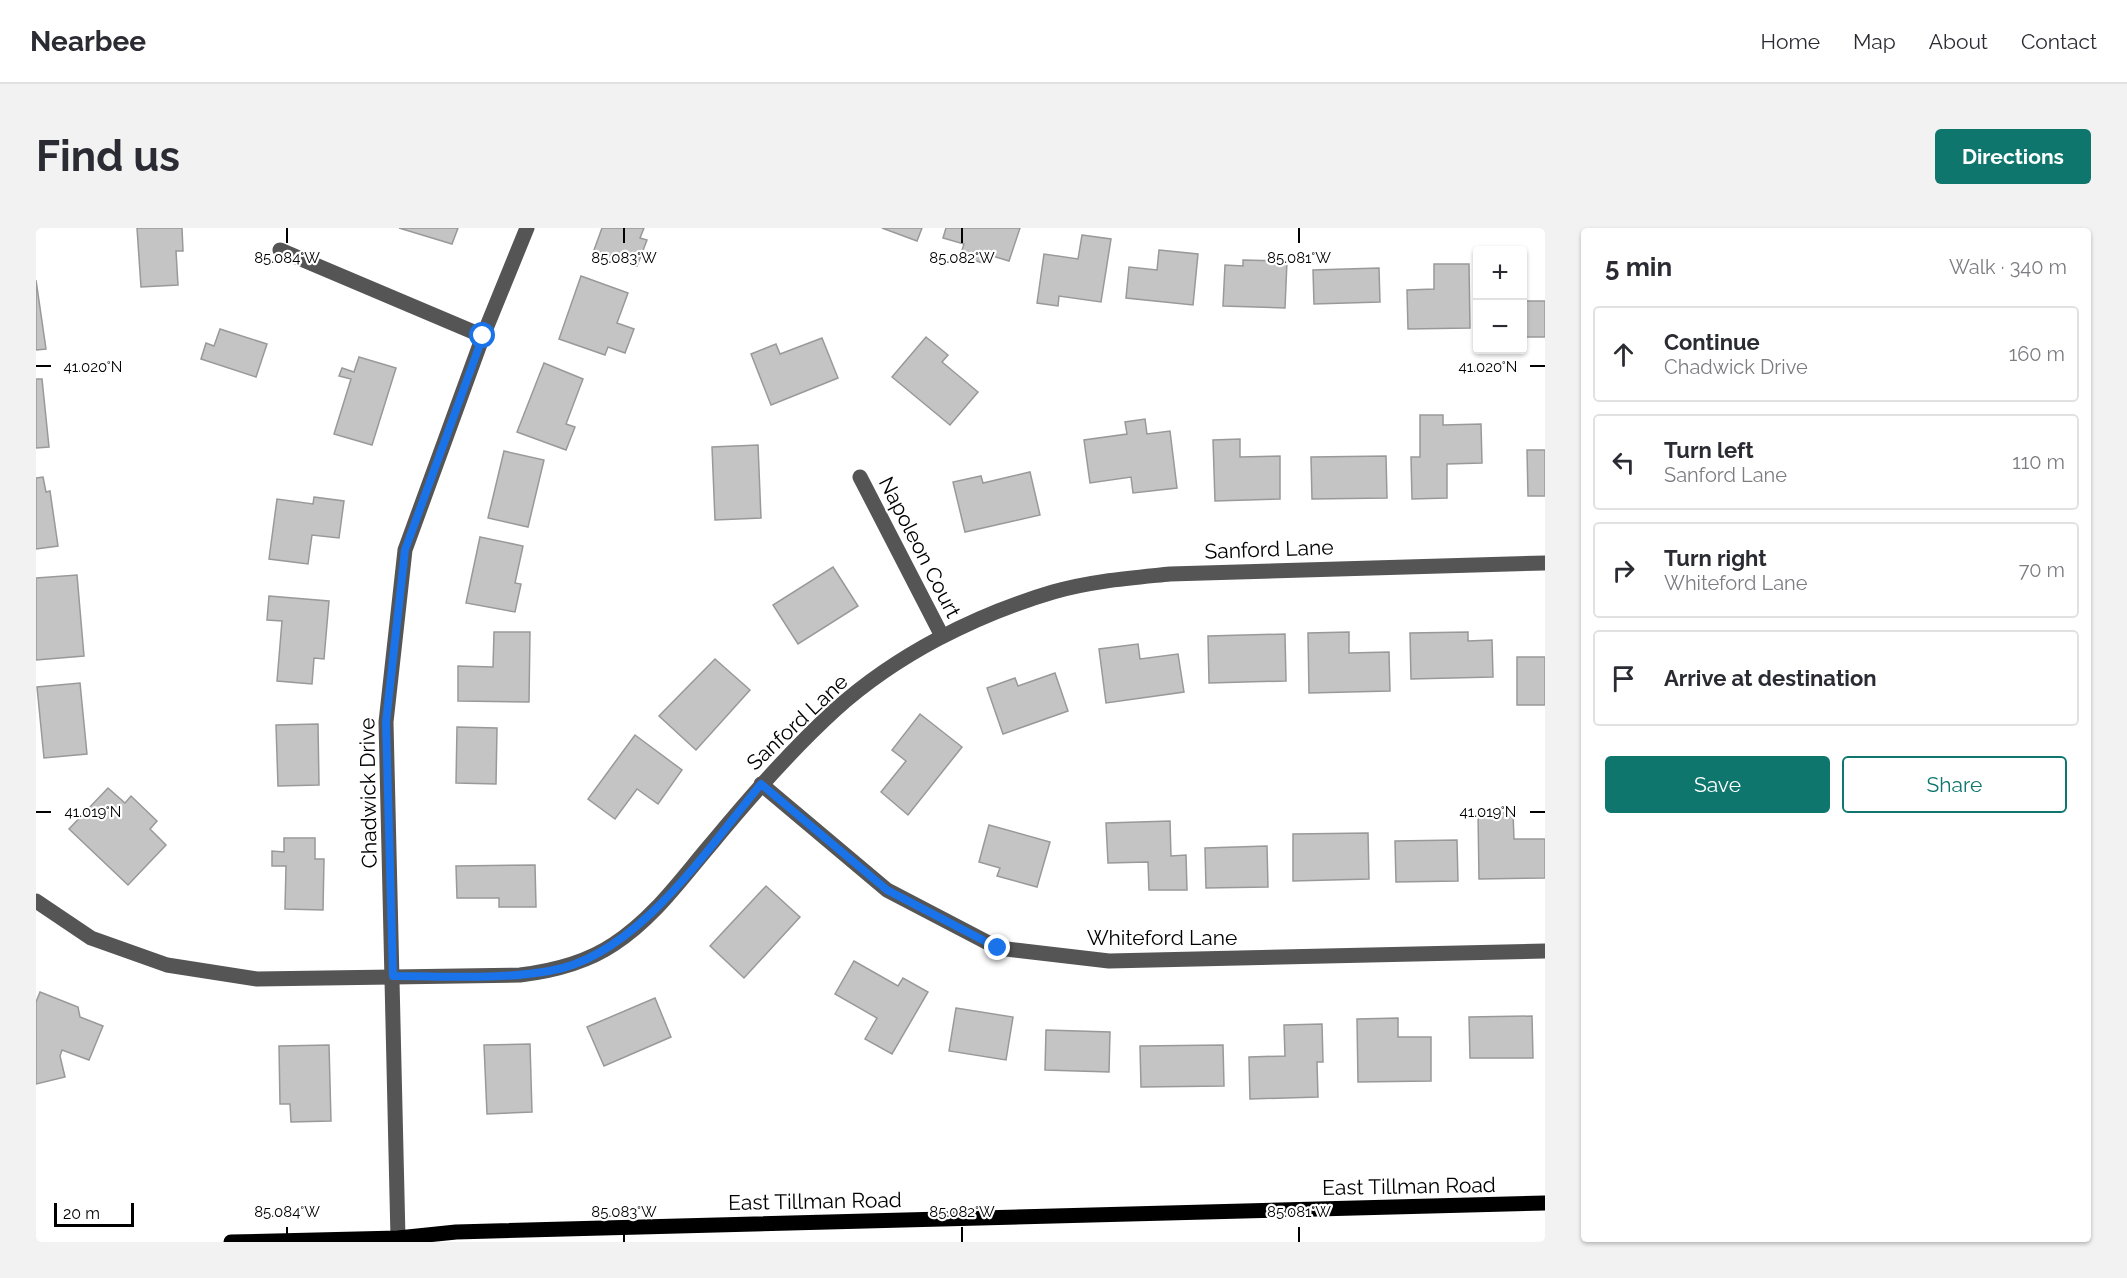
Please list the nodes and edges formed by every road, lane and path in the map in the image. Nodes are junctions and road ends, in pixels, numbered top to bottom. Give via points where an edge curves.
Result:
1 (528, 228) edge
2 (280, 250) dead end
3 (483, 336) junction
4 (860, 477) dead end
5 (1545, 562) edge
6 (942, 636) junction
7 (761, 784) junction
8 (36, 901) edge
9 (1545, 951) edge
10 (393, 976) junction
11 (1545, 1203) edge
12 (456, 1237) edge
13 (398, 1238) junction
14 (231, 1242) edge

1 - 3 street, Chadwick Drive
2 - 3 street
3 - 10 street, Chadwick Drive via 405,550 386,722
4 - 6 street, Napoleon Court
5 - 6 street, Sanford Lane via 1231,571 1110,581 1054,592
6 - 7 street, Sanford Lane via 837,708
7 - 9 street, Whiteford Lane via 887,890 998,948 1108,961
7 - 10 street, Sanford Lane via 653,913 613,946 551,971 520,975
8 - 10 street, Sanford Lane via 91,938 167,965 257,979
10 - 13 street, Chadwick Drive
11 - 12 main road, East Tillman Road
12 - 13 main road, East Tillman Road
13 - 14 main road, East Tillman Road

